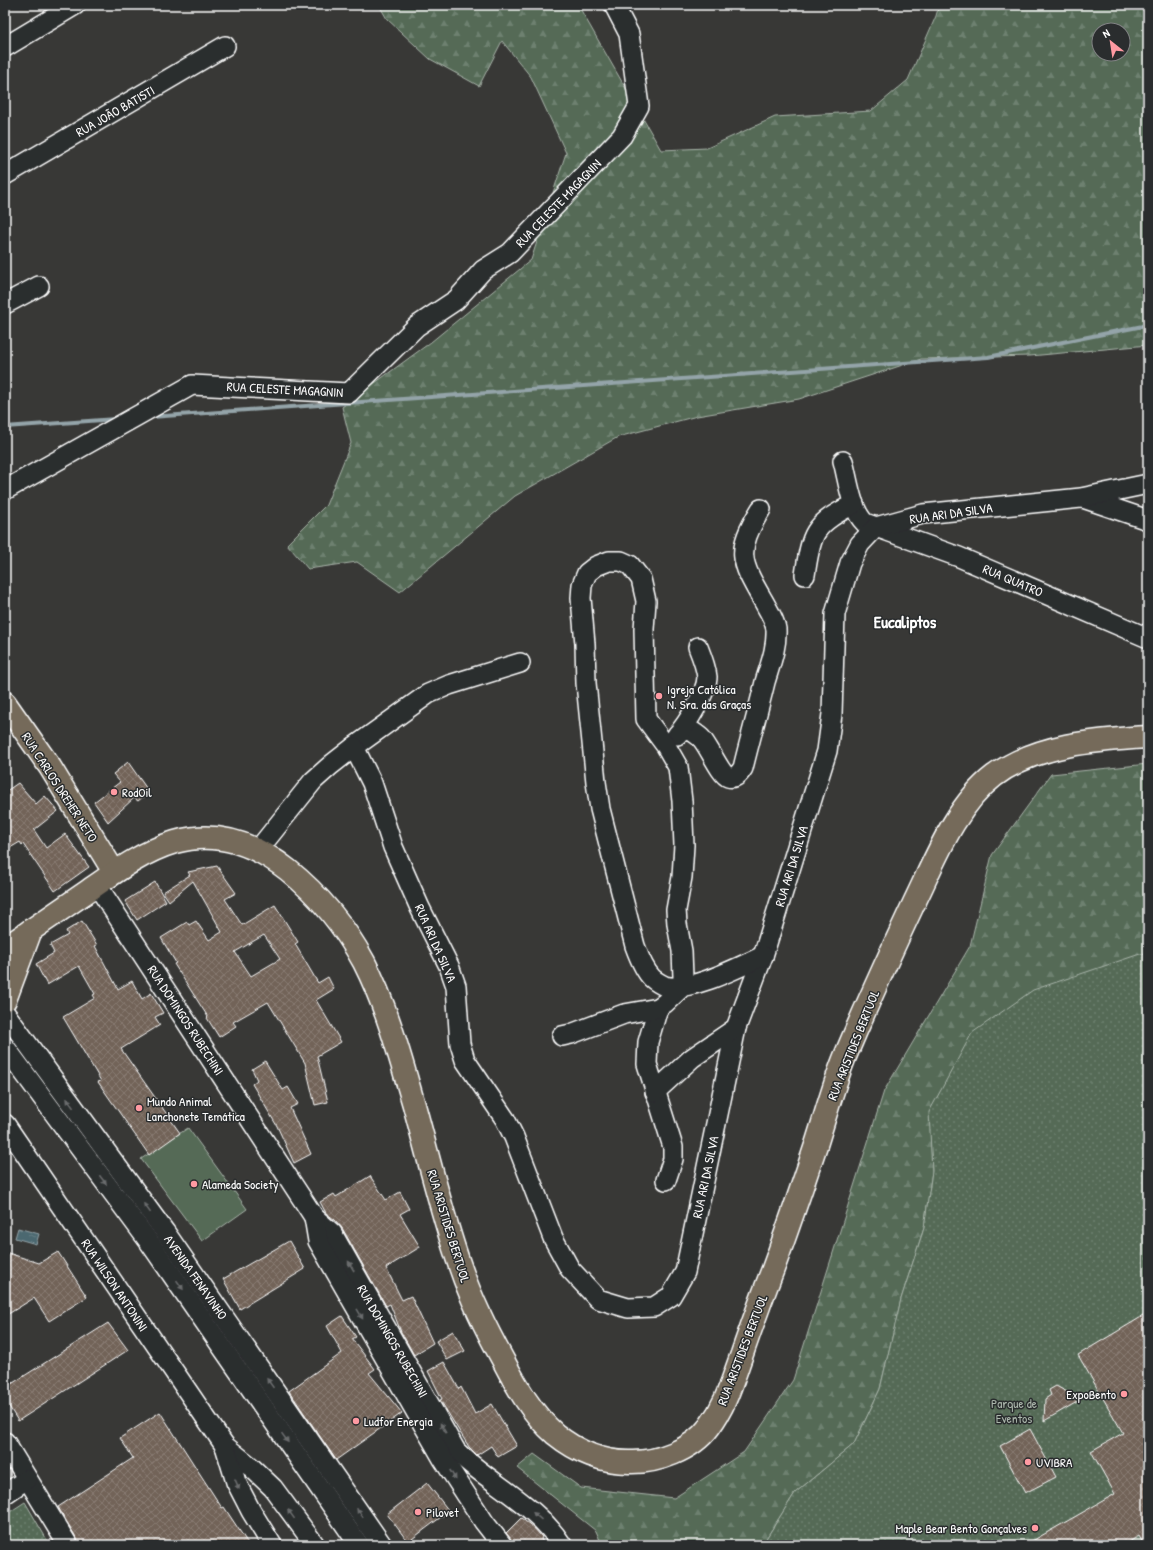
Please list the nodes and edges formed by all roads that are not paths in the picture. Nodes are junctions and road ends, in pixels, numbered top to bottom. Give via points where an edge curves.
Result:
1 (75, 5) edge
2 (614, 5) edge
3 (225, 46) dead end
4 (5, 47) edge
5 (5, 175) edge
6 (39, 286) dead end
7 (5, 304) edge
8 (843, 461) dead end
9 (1148, 484) edge
10 (5, 490) edge
11 (1081, 498) junction
12 (854, 504) junction
13 (760, 509) dead end
14 (1148, 520) edge
15 (876, 527) junction
16 (805, 575) dead end
17 (1148, 638) edge
18 (698, 648) dead end
19 (520, 663) dead end
20 (5, 703) edge
21 (685, 727) junction
22 (1148, 737) edge
23 (666, 746) junction
24 (354, 747) junction
25 (258, 850) junction
26 (114, 872) junction
27 (97, 885) junction
28 (31, 930) junction
29 (5, 948) edge
30 (764, 956) junction
31 (682, 987) junction
32 (5, 1000) edge
33 (658, 1008) junction
34 (5, 1014) edge
35 (736, 1028) junction
36 (562, 1036) dead end
37 (5, 1047) edge
38 (36, 1057) junction
39 (21, 1069) junction
40 (655, 1092) junction
41 (5, 1124) edge
42 (102, 1146) junction
43 (86, 1157) junction
44 (666, 1180) dead end
45 (314, 1217) junction
46 (165, 1232) junction
47 (150, 1243) junction
48 (218, 1325) junction
49 (286, 1406) junction
50 (270, 1417) junction
51 (5, 1442) edge
52 (226, 1446) junction
53 (10, 1463) edge
54 (27, 1479) junction
55 (5, 1494) edge
56 (348, 1496) junction
57 (333, 1507) junction
58 (68, 1545) edge
59 (272, 1545) edge
60 (315, 1545) edge
61 (359, 1545) edge
62 (382, 1545) edge
63 (502, 1545) edge
64 (562, 1545) edge

1 - 4 street
2 - 10 street, RUA CELESTE MAGAGNIN via 629,34 639,106 622,136 510,253 483,270 456,300 417,326 348,393 192,385
3 - 5 street, RUA JOÃO BATISTI
6 - 7 street
8 - 12 street, RUA QUATRO
9 - 11 street, RUA ARI DA SILVA
11 - 14 street
11 - 15 street, RUA ARI DA SILVA via 923,514
12 - 15 street, RUA QUATRO via 861,518
12 - 16 street via 830,519 816,532 809,551
13 - 21 street via 744,542 743,554 746,568 776,628 774,653 740,773 734,777 722,773 701,738
15 - 17 street, RUA QUATRO via 959,557
15 - 30 street, RUA ARI DA SILVA via 860,544 850,563 835,614 832,714 827,751
18 - 21 street via 706,667 707,680
19 - 24 street via 428,694
20 - 26 main road, RUA CARLOS DREHER NETO via 50,767
21 - 23 street
22 - 25 main road, RUA ARISTIDES BERTUOL via 1113,739 1044,751 995,776 974,795 958,816 894,945 843,1063 797,1202 726,1400 705,1433 683,1449 656,1460 633,1463 604,1460 581,1450 556,1434 530,1407 484,1326 461,1270 396,1044 365,963 345,930 320,900 298,878
23 - 31 street via 678,767 682,801 684,845 682,878 676,910 682,951
23 - 31 street via 646,719 646,601 641,578 622,561 609,561 587,573 582,585 581,598 586,683 600,809 628,924 643,966 652,978 665,986
24 - 25 street via 313,781
24 - 35 street, RUA ARI DA SILVA via 372,783 393,847 449,966 456,986 460,1044 465,1060 505,1119 553,1238 570,1269 598,1299 628,1308 654,1307 671,1296 685,1272
25 - 26 main road, RUA ARISTIDES BERTUOL via 220,838 193,838 153,850
26 - 27 main road, RUA ARISTIDES BERTUOL
27 - 28 main road, RUA ARISTIDES BERTUOL
27 - 45 street, RUA DOMINGOS RUBECHINI
28 - 29 main road, RUA ARISTIDES BERTUOL
28 - 32 main road
30 - 31 street via 712,979
30 - 35 street, RUA ARI DA SILVA
31 - 33 street
33 - 36 street via 624,1014
33 - 40 street via 648,1042 647,1064
34 - 38 street, AVENIDA FENAVINHO
35 - 40 street via 692,1058
37 - 39 street, AVENIDA FENAVINHO
38 - 39 street
42 -> 38 street, AVENIDA FENAVINHO
39 - 43 street, AVENIDA FENAVINHO
40 - 44 street via 673,1147 673,1159
41 - 52 street, RUA WILSON ANTONINI
42 - 43 street
46 -> 42 street, AVENIDA FENAVINHO
43 -> 47 street, AVENIDA FENAVINHO
45 -> 63 street, RUA DOMINGOS RUBECHINI via 318,1241 443,1459
64 -> 45 street, RUA DOMINGOS RUBECHINI via 538,1516 469,1464 456,1451 332,1233
46 - 47 street
46 - 48 street, AVENIDA FENAVINHO
47 -> 48 street, AVENIDA FENAVINHO
49 -> 48 street, AVENIDA FENAVINHO
48 - 50 street, AVENIDA FENAVINHO
49 - 50 street
49 - 56 street, AVENIDA FENAVINHO
50 -> 57 street, AVENIDA FENAVINHO
51 - 53 street
52 -> 59 street, RUA WILSON ANTONINI via 236,1482
60 -> 52 street, RUA WILSON ANTONINI via 273,1488
53 - 54 street
54 - 55 street
54 - 58 street
56 - 57 street
62 -> 56 street, AVENIDA FENAVINHO
57 - 61 street, AVENIDA FENAVINHO

